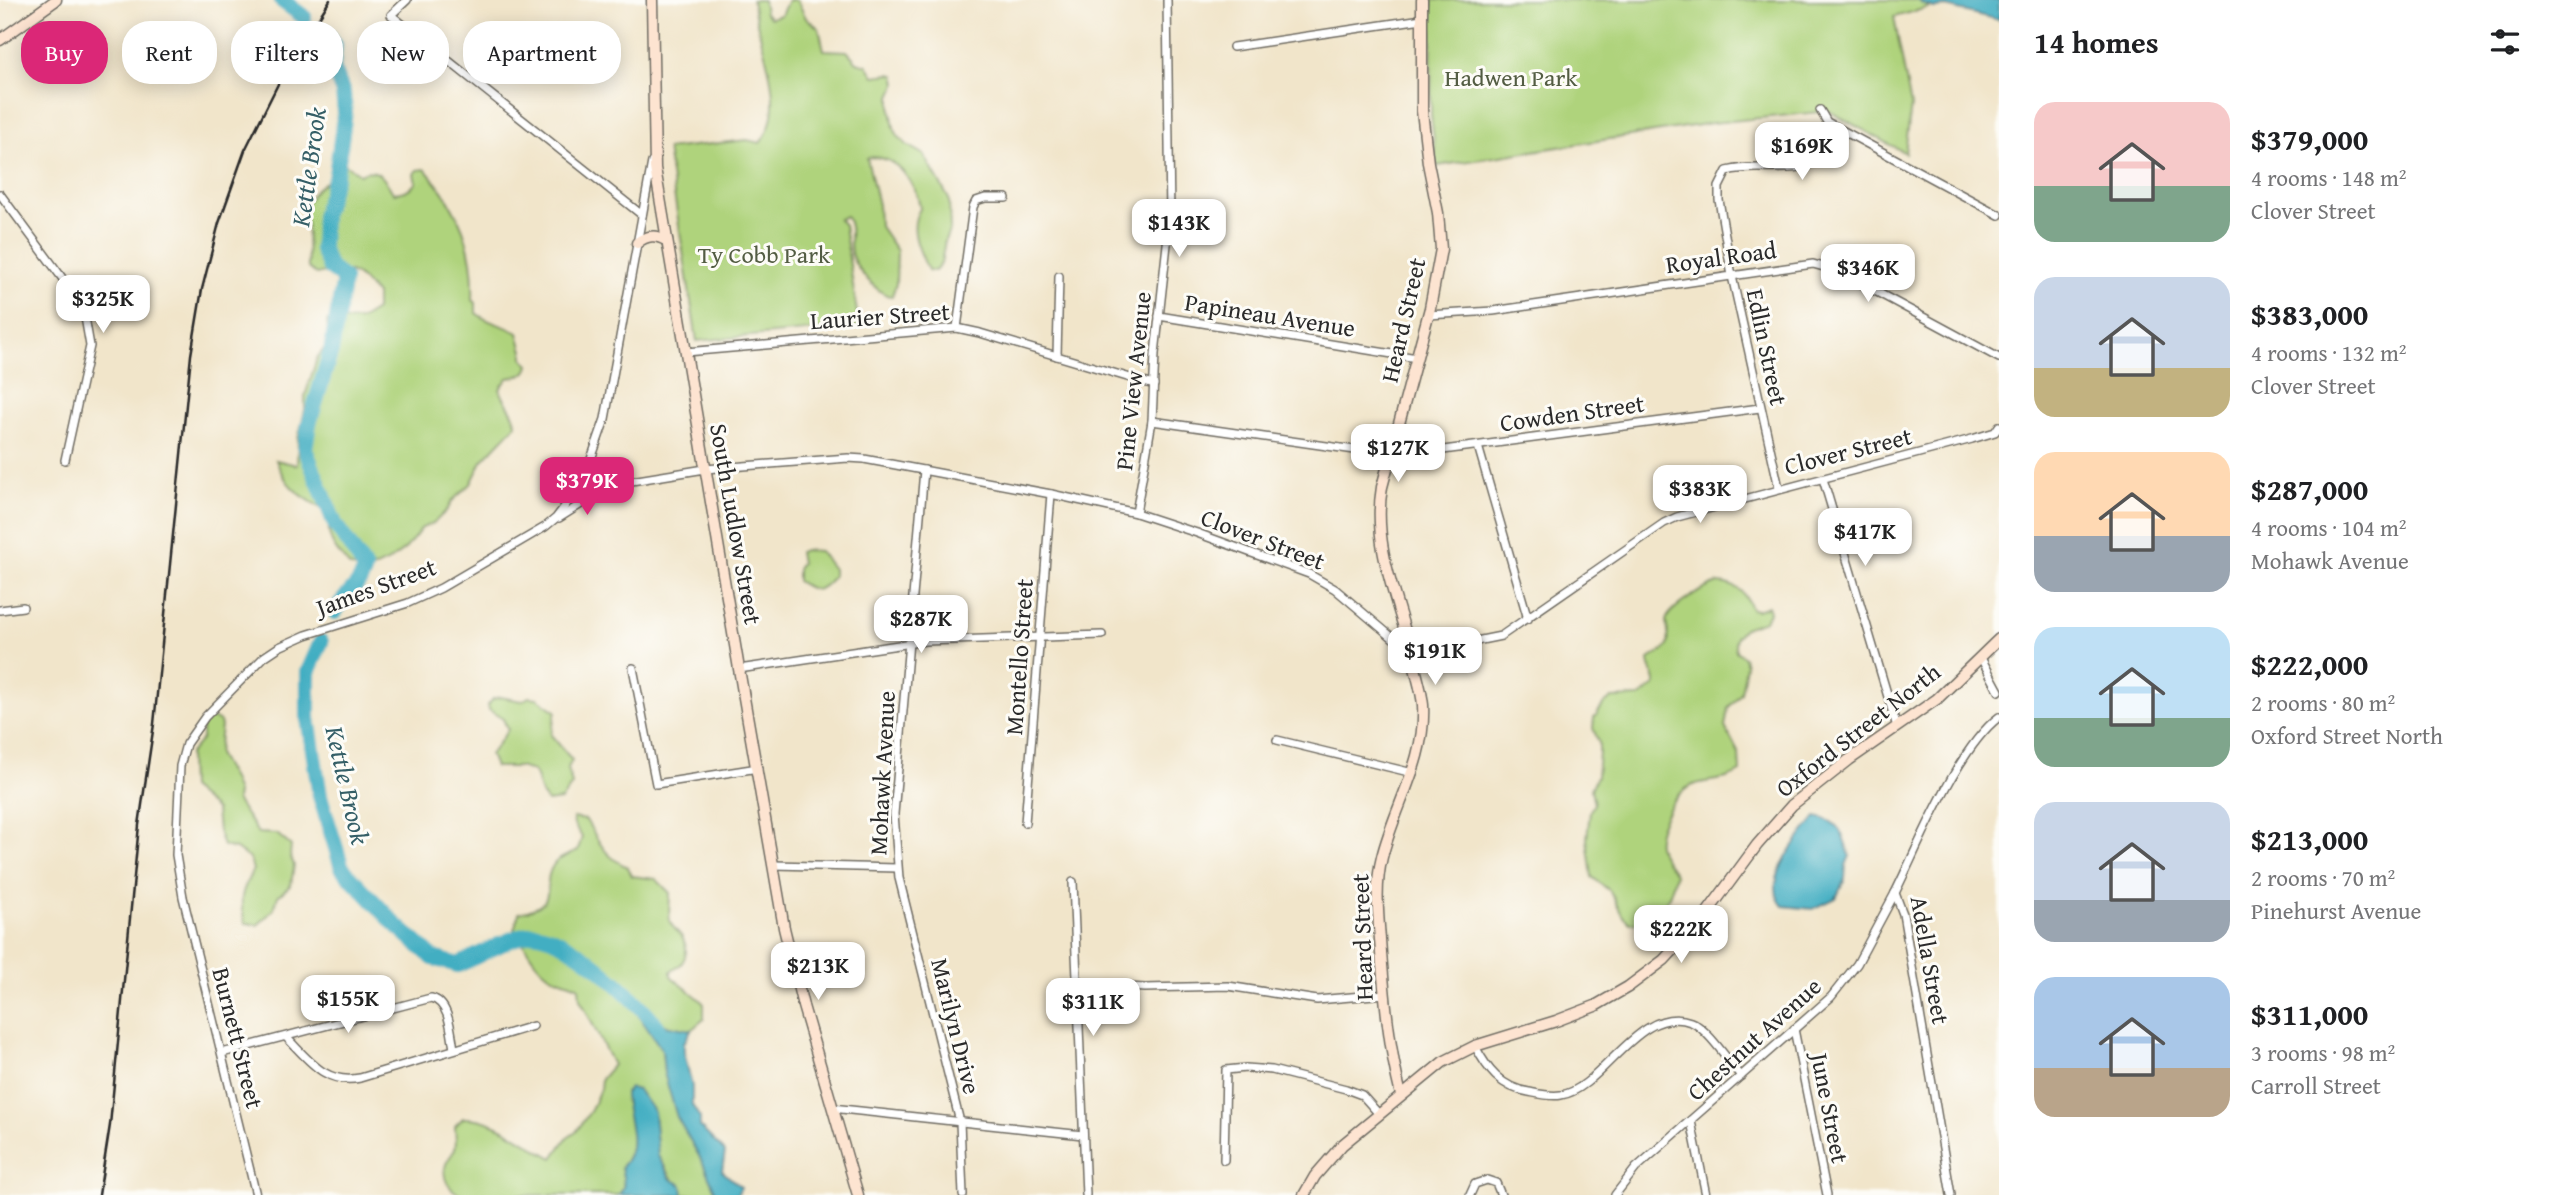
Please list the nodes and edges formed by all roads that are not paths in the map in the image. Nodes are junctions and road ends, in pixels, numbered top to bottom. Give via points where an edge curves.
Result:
1 (56, 0) edge
2 (407, 0) edge
3 (652, 0) edge
4 (1167, 0) edge
5 (1422, 0) edge
6 (1422, 19) junction
7 (0, 40) edge
8 (1233, 47) dead end
9 (1819, 110) dead end
10 (1835, 126) junction
11 (653, 153) junction
12 (1006, 198) dead end
13 (2, 199) edge
14 (642, 215) junction
15 (1999, 215) edge
16 (667, 241) junction
17 (637, 243) junction
18 (1059, 276) dead end
19 (1732, 276) junction
20 (1428, 315) junction
21 (1159, 316) junction
22 (957, 328) junction
23 (686, 352) junction
24 (1057, 356) junction
25 (1417, 358) junction
26 (1999, 358) edge
27 (1154, 385) junction
28 (1760, 408) junction
29 (1152, 421) junction
30 (1999, 426) edge
31 (1479, 446) junction
32 (1390, 455) junction
33 (65, 460) dead end
34 (590, 462) junction
35 (705, 469) junction
36 (924, 470) junction
37 (1823, 479) junction
38 (613, 484) junction
39 (1779, 488) junction
40 (1051, 494) junction
41 (1136, 513) junction
42 (546, 526) junction
43 (23, 607) dead end
44 (0, 610) edge
45 (1528, 618) junction
46 (1102, 635) dead end
47 (1040, 637) junction
48 (1999, 639) edge
49 (909, 643) junction
50 (1412, 654) junction
51 (1984, 654) junction
52 (634, 668) dead end
53 (739, 669) junction
54 (1999, 691) edge
55 (1999, 717) edge
56 (1898, 727) junction
57 (1277, 740) dead end
58 (758, 768) junction
59 (1413, 773) junction
60 (1025, 823) dead end
61 (774, 865) junction
62 (897, 869) junction
63 (1073, 882) dead end
64 (182, 890) joint
65 (1895, 893) junction
66 (1077, 985) junction
67 (1385, 994) junction
68 (533, 1026) dead end
69 (1794, 1029) junction
70 (286, 1037) junction
71 (1475, 1046) junction
72 (454, 1049) junction
73 (222, 1053) junction
74 (1741, 1076) junction
75 (1401, 1095) junction
76 (832, 1108) junction
77 (1378, 1113) junction
78 (1691, 1121) junction
79 (960, 1122) junction
80 (1083, 1135) junction
81 (1224, 1160) dead end
82 (256, 1195) edge
83 (858, 1195) edge
84 (963, 1195) edge
85 (1086, 1195) edge
86 (1304, 1195) edge
87 (1470, 1195) edge
88 (1501, 1195) edge
89 (1615, 1195) edge
90 (1706, 1195) edge
91 (1827, 1195) edge
92 (1951, 1195) edge

1 - 7 street
2 - 14 street via 391,15
3 - 11 street, James Street
4 - 21 street, Pine View Avenue via 1170,217
5 - 6 street, Heard Street
6 - 8 street
6 - 20 street, Heard Street via 1423,111 1441,248
9 - 10 street
10 - 15 street
10 - 19 street, Edlin Street via 1807,166 1739,167 1726,173 1719,200
11 - 14 street, James Street
11 - 16 street, South Ludlow Street
12 - 22 street via 985,198 973,207
13 - 33 street via 74,294 85,317 90,346
14 - 17 street, James Street
16 - 17 street via 655,236
16 - 23 street, South Ludlow Street
17 - 34 street, James Street via 610,396
18 - 24 street
19 - 20 street, Royal Road via 1493,311
19 - 26 street, Royal Road via 1813,264 1838,271
19 - 28 street, Edlin Street
20 - 25 street, Heard Street
21 - 25 street, Papineau Avenue
21 - 27 street, Pine View Avenue
22 - 23 street, Laurier Street
22 - 24 street, Laurier Street
23 - 35 street, South Ludlow Street
24 - 27 street, Laurier Street
25 - 32 street, Heard Street
27 - 29 street, Pine View Avenue
28 - 31 street, Cowden Street
28 - 39 street, Edlin Street
29 - 32 street, Cowden Street
29 - 41 street, Pine View Avenue
30 - 37 street, Clover Street via 1995,432
31 - 32 street, Cowden Street
31 - 45 street
32 - 50 street, Heard Street via 1381,487 1378,526
34 - 38 street via 597,475
34 - 42 street, James Street via 566,506
35 - 36 street, Clover Street via 848,458
35 - 38 street, Clover Street
35 - 53 street, South Ludlow Street
36 - 40 street, Clover Street
36 - 49 street, Mohawk Avenue
37 - 39 street, Clover Street
37 - 56 street
38 - 42 street, Clover Street
39 - 45 street, Clover Street via 1664,523
40 - 41 street, Clover Street
40 - 47 street, Montello Street
41 - 50 street, Clover Street via 1309,574 1335,589
42 - 64 street, James Street via 430,594 310,633 264,657 205,717 183,750 176,849
43 - 44 street
45 - 50 street, Clover Street via 1500,636
46 - 47 street
47 - 49 street
47 - 60 street, Montello Street
48 - 51 street, Oxford Street North
49 - 53 street
49 - 62 street, Mohawk Avenue via 894,814
50 - 59 street, Heard Street via 1423,702
51 - 54 street
51 - 56 street, Oxford Street North via 1937,699
52 - 58 street via 656,784
53 - 58 street, South Ludlow Street
55 - 65 street, Adella Street via 1961,764
56 - 71 street, Oxford Street North via 1792,805 1685,939 1644,976 1576,1014
57 - 59 street
58 - 61 street, South Ludlow Street
59 - 67 street, Heard Street via 1385,847 1379,877
61 - 62 street
61 - 76 street, South Ludlow Street via 794,971
62 - 79 street, Marilyn Drive
63 - 66 street
64 - 73 street, Burnett Street
65 - 69 street, Chestnut Avenue via 1842,986
65 - 92 street, Adella Street via 1903,914
66 - 67 street via 1228,986 1317,1000
66 - 80 street
67 - 75 street, Heard Street
68 - 72 street
69 - 74 street, Chestnut Avenue
69 - 91 street, June Street
70 - 72 street via 322,1072 340,1080
70 - 72 street via 431,998 444,1005
70 - 73 street
71 - 74 street via 1485,1065 1506,1084 1520,1091 1561,1096 1580,1087 1646,1030 1684,1020 1698,1026
71 - 75 street, Oxford Street North via 1443,1062
73 - 82 street, Burnett Street
74 - 78 street, Chestnut Avenue
75 - 77 street, Oxford Street North
76 - 79 street
76 - 83 street, South Ludlow Street
77 - 81 street via 1362,1095 1346,1089 1264,1069 1226,1070
77 - 86 street, Oxford Street North via 1328,1158
78 - 89 street, Chestnut Avenue via 1628,1176
78 - 90 street
79 - 80 street
79 - 84 street, Marilyn Drive
80 - 85 street
87 - 88 street via 1475,1184 1487,1180 1498,1186

